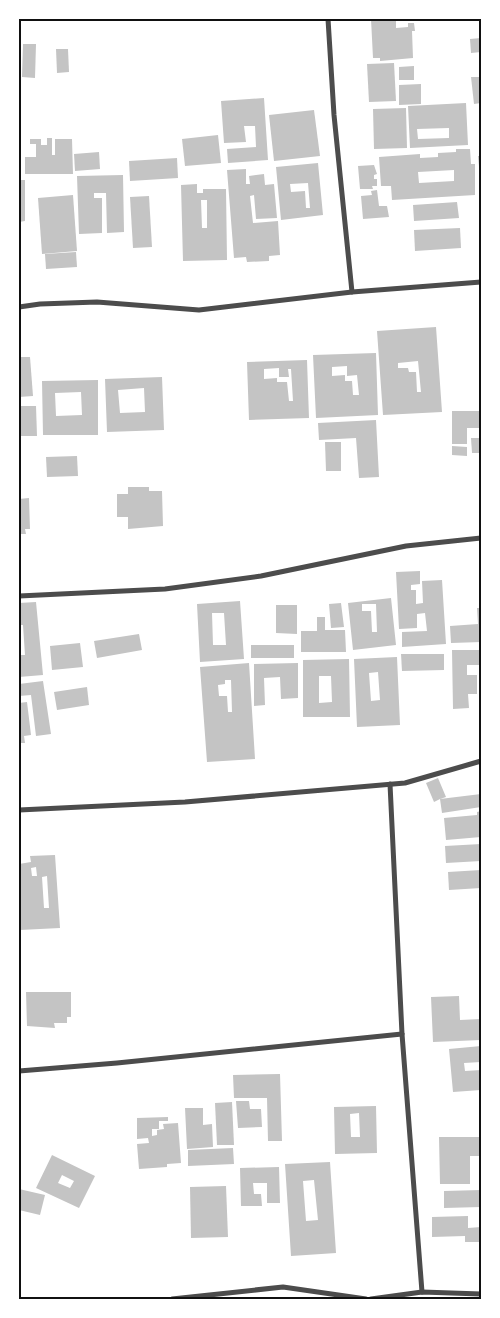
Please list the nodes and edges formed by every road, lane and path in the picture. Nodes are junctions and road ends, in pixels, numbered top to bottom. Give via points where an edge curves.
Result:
1 (328, 19) edge
2 (481, 282) edge
3 (352, 292) junction
4 (19, 307) edge
5 (481, 538) edge
6 (19, 596) edge
7 (481, 761) edge
8 (390, 784) junction
9 (19, 810) edge
10 (402, 1034) junction
11 (19, 1071) edge
12 (422, 1292) junction
13 (481, 1294) edge
14 (172, 1299) edge
15 (366, 1299) edge
16 (371, 1299) edge

1 - 3 street
2 - 3 street
3 - 4 street via 199,310 97,302
5 - 6 street via 406,546 261,576 165,589
7 - 8 street via 405,783
8 - 9 street via 185,802
8 - 10 street
10 - 11 street
10 - 12 street
12 - 13 street
12 - 16 street
14 - 15 street via 283,1287

